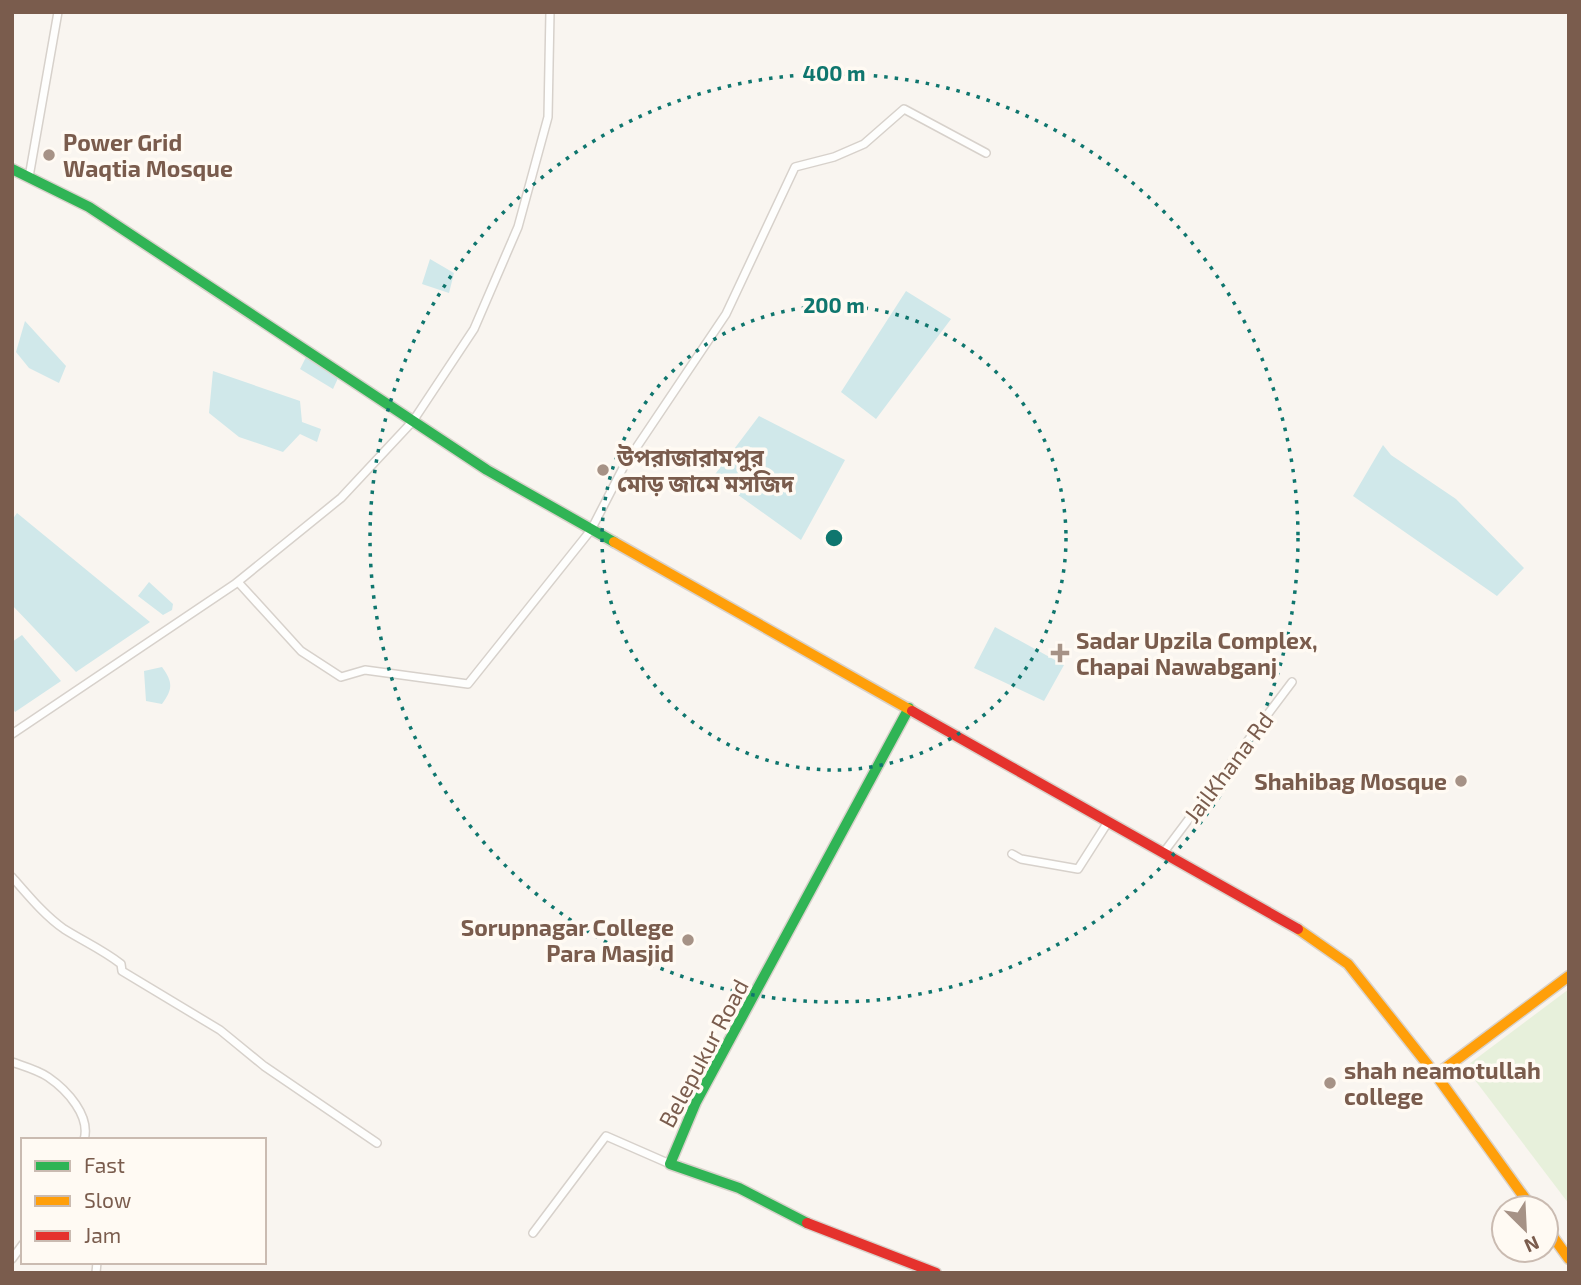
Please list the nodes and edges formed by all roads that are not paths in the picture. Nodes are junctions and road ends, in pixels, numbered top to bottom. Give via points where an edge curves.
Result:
1 (58, 12) edge
2 (550, 12) edge
3 (986, 153) dead end
4 (12, 169) edge
5 (29, 177) junction
6 (413, 421) junction
7 (591, 530) junction
8 (238, 582) junction
9 (1292, 682) dead end
10 (909, 708) junction
11 (12, 734) edge
12 (1108, 822) junction
13 (1164, 852) junction
14 (1012, 854) dead end
15 (12, 877) edge
16 (1569, 976) edge
17 (12, 1062) edge
18 (1436, 1075) junction
19 (85, 1138) edge
20 (377, 1143) dead end
21 (670, 1164) junction
22 (1522, 1194) edge
23 (533, 1233) dead end
24 (936, 1273) edge

1 - 5 street
2 - 6 street via 548,117 517,227 474,329
3 - 7 street via 904,109 864,144 795,167 726,314 624,466
4 - 5 main road
5 - 6 main road via 89,208
6 - 7 main road
6 - 8 street via 341,498
7 - 8 street via 468,684 365,670 341,677 301,651
7 - 10 main road
8 - 11 street
9 - 13 street, JailKhana Rd
10 - 12 main road
10 - 21 main road, Belepukur Road via 694,1107
12 - 13 main road
12 - 14 street via 1077,869
13 - 18 main road via 1316,939 1348,964
15 - 20 street via 62,928 106,952 121,964 122,971 220,1030 264,1066
16 - 18 main road
17 - 19 street via 48,1076 78,1106 87,1129
18 - 22 main road
21 - 23 street via 606,1136
21 - 24 main road, Belepukur Road via 739,1188 820,1229

